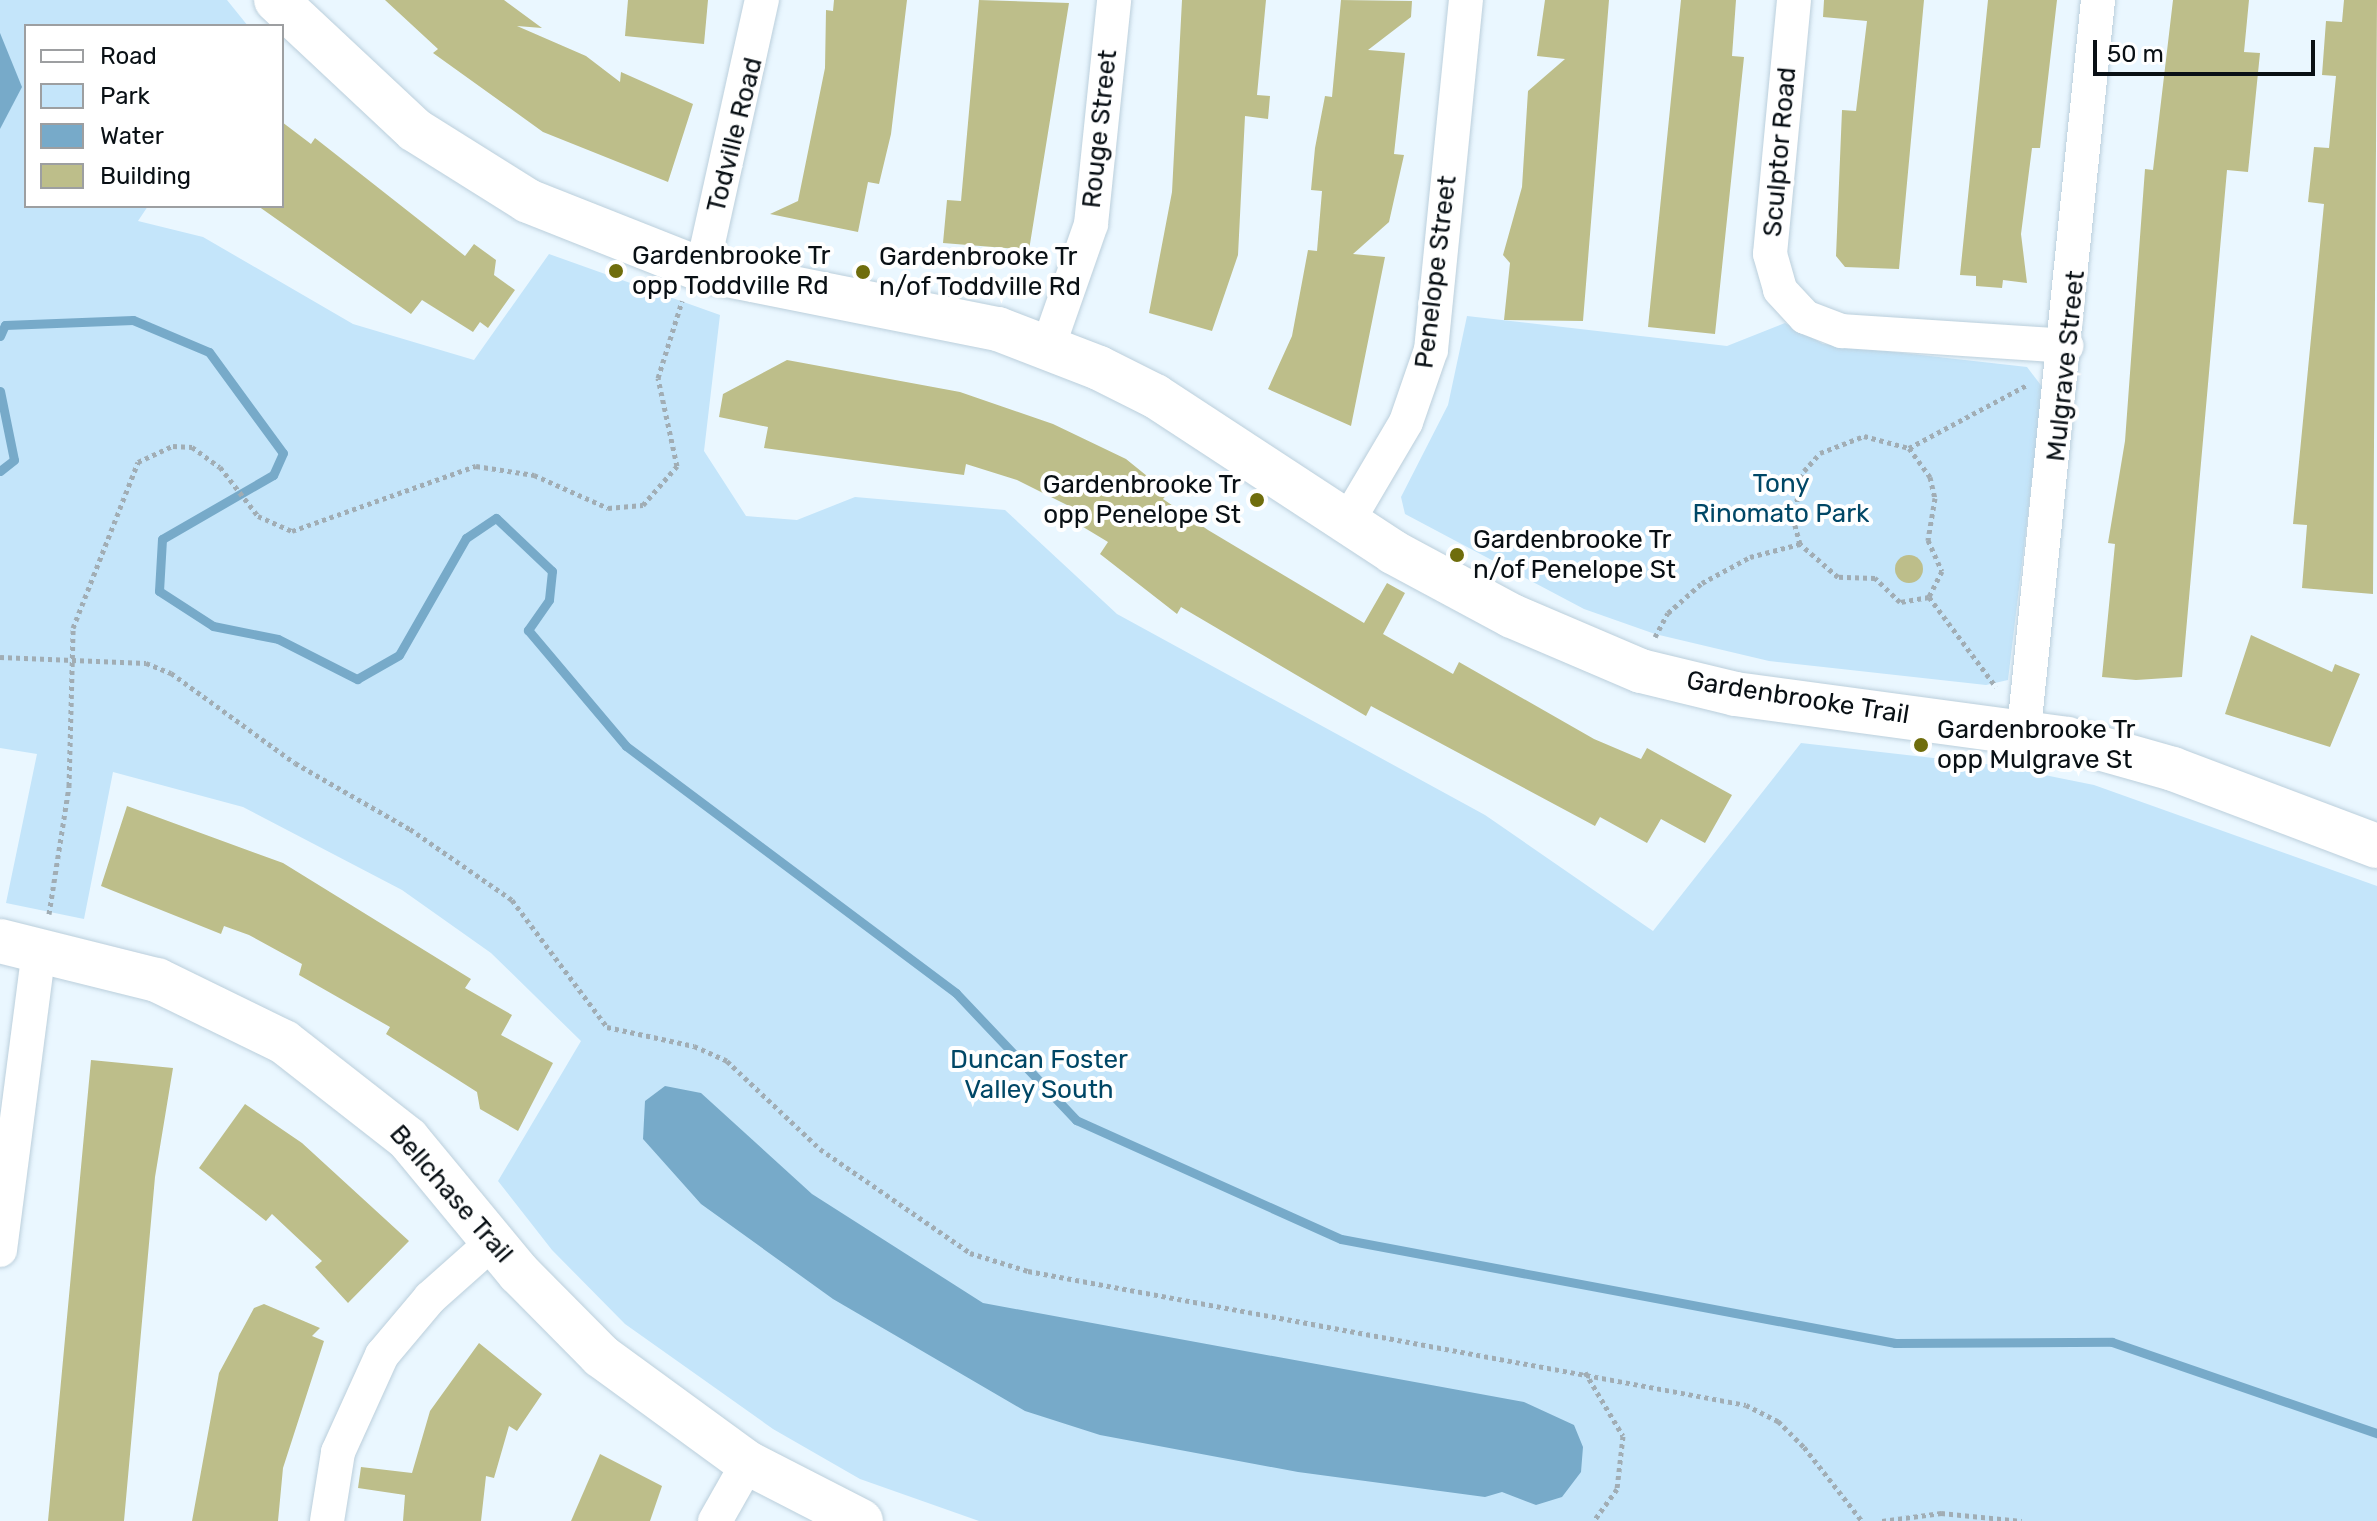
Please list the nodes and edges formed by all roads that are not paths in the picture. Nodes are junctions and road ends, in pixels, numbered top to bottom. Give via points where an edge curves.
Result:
1 (276, 0) edge
2 (762, 0) edge
3 (1114, 0) edge
4 (1466, 0) edge
5 (1794, 0) edge
6 (2098, 0) edge
7 (692, 285) junction
8 (2067, 346) junction
9 (1048, 347) junction
10 (1346, 524) junction
11 (2024, 730) junction
12 (2377, 846) edge
13 (29, 934) edge
14 (494, 1241) junction
15 (0, 1250) edge
16 (748, 1463) junction
17 (327, 1521) edge
18 (715, 1521) edge
19 (861, 1521) edge

1 - 7 street, Gardenbrooke Trail via 360,86 477,173
2 - 7 street, Todville Road
3 - 9 street, Rouge Street via 1091,224
4 - 10 street, Penelope Street via 1431,350 1406,422
5 - 8 street, Sculptor Road via 1770,254 1780,290 1805,317 1842,331
6 - 8 street, Mulgrave Street
7 - 9 street, Gardenbrooke Trail via 998,329
8 - 11 street, Mulgrave Street
9 - 10 street, Gardenbrooke Trail via 1155,396
10 - 11 street, Gardenbrooke Trail via 1512,616 1641,671 1735,694
11 - 12 street, Gardenbrooke Trail via 2173,769
13 - 14 street, Bellchase Trail via 157,980 284,1042 408,1139
13 - 15 street
14 - 16 street, Bellchase Trail via 601,1356
14 - 17 street via 430,1298 382,1355 338,1452
16 - 18 street
16 - 19 street, Bellchase Trail

